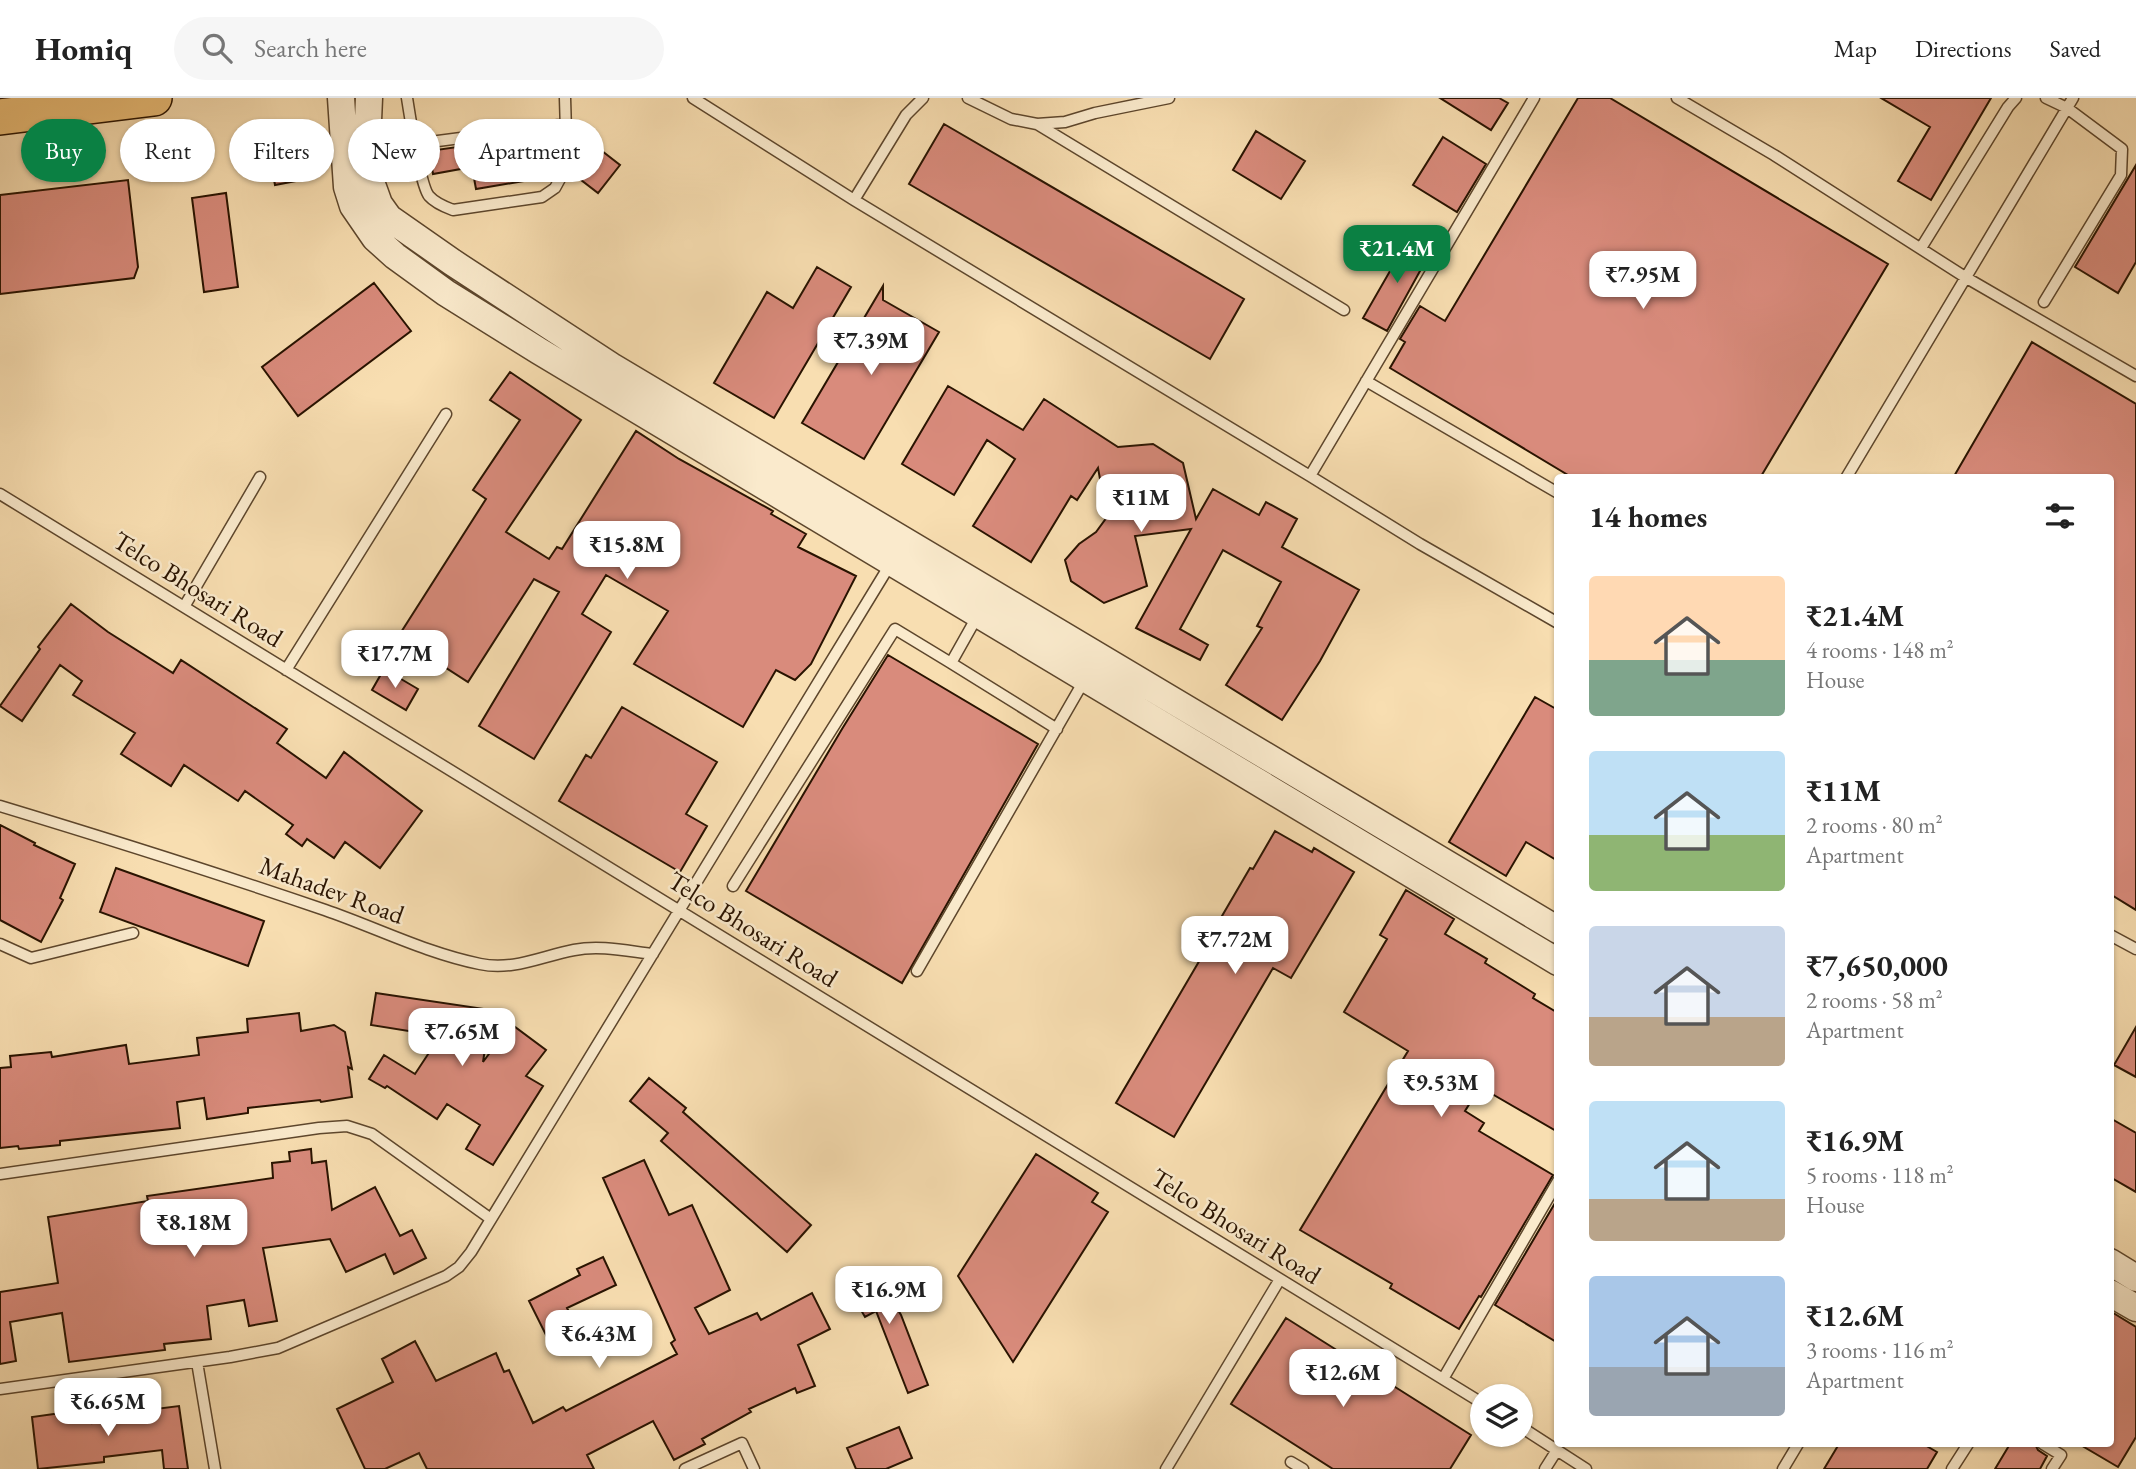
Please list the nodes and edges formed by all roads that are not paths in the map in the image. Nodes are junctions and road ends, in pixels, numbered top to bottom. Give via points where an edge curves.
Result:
1 (154, 98) edge
2 (341, 98) edge
3 (369, 98) edge
4 (407, 98) edge
5 (565, 98) edge
6 (693, 98) edge
7 (923, 98) edge
8 (968, 98) edge
9 (1169, 98) edge
10 (1534, 98) edge
11 (1677, 98) edge
12 (2016, 98) edge
13 (2046, 98) edge
14 (2070, 103) edge
15 (0, 117) edge
16 (411, 119) edge
17 (567, 119) edge
18 (1037, 124) junction
19 (425, 182) edge
20 (558, 182) edge
21 (854, 200) junction
22 (1921, 248) junction
23 (1965, 277) junction
24 (2044, 302) dead end
25 (1344, 310) dead end
26 (2136, 376) edge
27 (1366, 381) junction
28 (446, 414) dead end
29 (1848, 474) edge
30 (1310, 476) junction
31 (260, 477) dead end
32 (1554, 491) edge
33 (0, 494) edge
34 (906, 541) junction
35 (891, 563) junction
36 (184, 607) junction
37 (978, 615) junction
38 (1554, 621) edge
39 (951, 663) junction
40 (286, 670) junction
41 (1085, 679) junction
42 (1057, 729) junction
43 (0, 806) edge
44 (733, 886) dead end
45 (680, 911) junction
46 (1554, 928) edge
47 (133, 933) dead end
48 (2114, 937) edge
49 (0, 944) edge
50 (2136, 949) edge
51 (653, 954) junction
52 (1554, 960) edge
53 (917, 971) dead end
54 (0, 1174) edge
55 (1554, 1188) edge
56 (491, 1219) junction
57 (2114, 1264) edge
58 (2136, 1278) edge
59 (1280, 1279) junction
60 (2114, 1295) edge
61 (2136, 1308) edge
62 (197, 1362) junction
63 (1443, 1379) junction
64 (0, 1389) edge
65 (1470, 1396) edge
66 (1533, 1434) edge
67 (1796, 1447) edge
68 (1966, 1447) edge
69 (2048, 1447) edge
70 (1558, 1450) junction
71 (1291, 1462) dead end
72 (215, 1469) edge
73 (685, 1469) edge
74 (754, 1469) edge
75 (1167, 1469) edge
76 (1303, 1469) edge
77 (1545, 1469) edge
78 (1586, 1469) edge
79 (1783, 1469) edge
80 (1952, 1469) edge
81 (2052, 1469) edge

1 - 15 main road
2 - 35 street via 346,187 359,216 395,257 539,351
3 - 34 street via 370,179 389,218 611,366
4 - 16 lane
5 - 17 lane
6 - 21 lane
7 - 21 lane via 906,115
8 - 18 lane via 1012,119
9 - 18 lane
10 - 27 lane
11 - 22 lane
12 - 22 lane
13 - 14 lane
14 - 23 lane
14 - 24 lane via 2122,149 2121,175
18 - 25 lane
19 - 20 lane via 428,195 453,210 542,197
21 - 30 lane
22 - 23 lane
23 - 26 lane
23 - 29 lane
27 - 30 lane
27 - 32 lane
28 - 40 lane
30 - 38 lane
31 - 36 lane
33 - 36 lane, Telco Bhosari Road
34 - 35 lane
34 - 46 street
35 - 37 street
35 - 45 lane
36 - 40 lane, Telco Bhosari Road
37 - 39 lane
37 - 41 street
39 - 42 lane
39 - 44 lane via 895,629
40 - 45 lane, Telco Bhosari Road
41 - 42 lane
41 - 52 street
42 - 53 lane
43 - 51 lane, Mahadev Road via 161,854 436,953 483,965 507,967 586,949
45 - 51 lane
45 - 59 lane, Telco Bhosari Road
47 - 49 lane via 31,958
48 - 50 lane
51 - 56 lane
54 - 56 lane via 347,1126 372,1134
55 - 63 lane
56 - 62 lane via 471,1252 446,1276 278,1348
57 - 58 street
59 - 63 lane, Telco Bhosari Road
59 - 75 lane
60 - 61 street
62 - 64 lane
62 - 72 lane
63 - 65 lane, Telco Bhosari Road
66 - 70 lane
67 - 79 lane
68 - 80 lane
69 - 81 lane via 2061,1455
70 - 77 lane
70 - 78 lane
71 - 76 lane
73 - 74 lane via 743,1443

